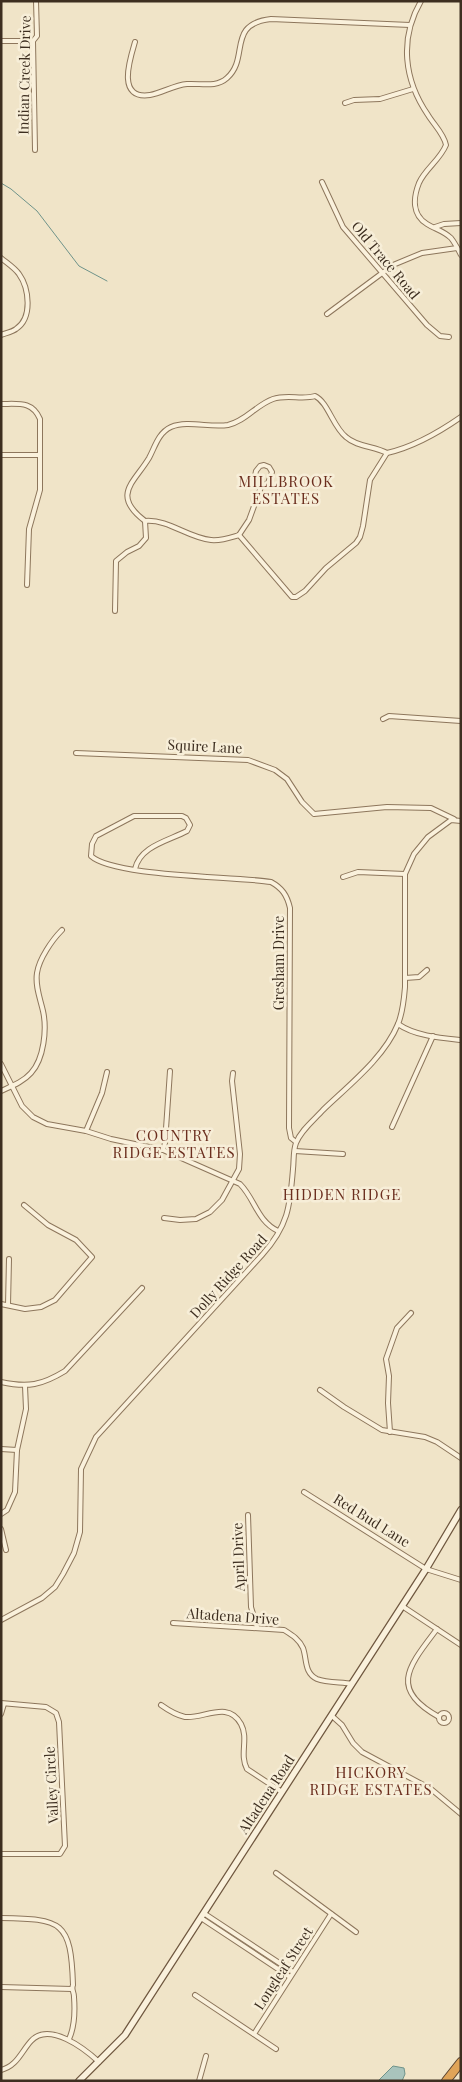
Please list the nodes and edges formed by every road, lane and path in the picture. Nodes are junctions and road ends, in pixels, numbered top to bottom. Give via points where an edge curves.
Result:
1 (36, 1) edge
2 (421, 1) edge
3 (410, 25) junction
4 (1, 41) edge
5 (33, 41) junction
6 (135, 42) dead end
7 (413, 89) junction
8 (345, 103) dead end
9 (35, 150) dead end
10 (322, 182) dead end
11 (461, 223) edge
12 (435, 227) junction
13 (457, 248) junction
14 (461, 255) edge
15 (1, 258) edge
16 (383, 273) junction
17 (327, 314) dead end
18 (1, 335) edge
19 (449, 337) dead end
20 (1, 404) edge
21 (461, 417) edge
22 (387, 453) junction
23 (1, 454) edge
24 (40, 455) junction
25 (261, 488) junction
26 (146, 521) junction
27 (239, 535) junction
28 (27, 585) dead end
29 (115, 611) dead end
30 (383, 719) dead end
31 (461, 720) edge
32 (76, 753) dead end
33 (458, 821) edge
34 (135, 869) junction
35 (405, 874) junction
36 (343, 878) dead end
37 (62, 930) dead end
38 (427, 970) dead end
39 (405, 978) junction
40 (398, 1024) junction
41 (433, 1036) junction
42 (461, 1040) edge
43 (1, 1064) edge
44 (170, 1071) dead end
45 (107, 1072) dead end
46 (233, 1073) dead end
47 (13, 1086) junction
48 (1, 1091) edge
49 (392, 1127) dead end
50 (86, 1131) junction
51 (296, 1142) junction
52 (163, 1150) junction
53 (295, 1151) junction
54 (344, 1154) dead end
55 (232, 1181) junction
56 (24, 1205) dead end
57 (164, 1218) dead end
58 (278, 1231) junction
59 (9, 1259) dead end
60 (142, 1288) dead end
61 (1, 1304) edge
62 (8, 1305) junction
63 (411, 1313) dead end
64 (1, 1382) edge
65 (25, 1386) junction
66 (320, 1390) dead end
67 (390, 1432) junction
68 (1, 1449) edge
69 (18, 1450) junction
70 (461, 1458) edge
71 (304, 1492) dead end
72 (461, 1510) edge
73 (1, 1514) edge
74 (248, 1515) dead end
75 (1, 1529) edge
76 (6, 1550) dead end
77 (426, 1569) junction
78 (461, 1580) edge
79 (402, 1606) junction
80 (1, 1620) edge
81 (173, 1624) dead end
82 (258, 1627) junction
83 (436, 1629) junction
84 (461, 1645) edge
85 (352, 1684) junction
86 (3, 1704) edge
87 (160, 1705) dead end
88 (1, 1714) edge
89 (332, 1716) junction
90 (439, 1716) dead end
91 (282, 1792) junction
92 (461, 1814) edge
93 (1, 1854) edge
94 (276, 1873) dead end
95 (331, 1914) junction
96 (203, 1916) junction
97 (1, 1918) edge
98 (228, 1929) junction
99 (356, 1932) dead end
100 (225, 1934) junction
101 (248, 1942) junction
102 (244, 1946) junction
103 (265, 1958) junction
104 (293, 1972) junction
105 (290, 1977) junction
106 (1, 1987) edge
107 (72, 1989) junction
108 (195, 1996) dead end
109 (254, 2034) junction
110 (69, 2039) junction
111 (276, 2049) dead end
112 (206, 2056) dead end
113 (99, 2062) junction
114 (461, 2062) edge
115 (1, 2070) edge
116 (79, 2081) edge
117 (199, 2081) edge
118 (446, 2081) edge

1 - 5 street, Indian Creek Drive via 37,36
2 - 3 street
3 - 6 street via 260,21 251,24 244,34 235,68 226,80 213,85 187,84 152,95 135,92 126,77
3 - 7 street via 406,56
4 - 5 street
5 - 9 street, Indian Creek Drive
7 - 8 street via 384,99
7 - 12 street via 446,145 419,182 414,203 417,214 426,224
10 - 16 street, Old Trace Road via 343,227
11 - 12 street
12 - 13 street via 451,238
13 - 14 street
13 - 16 street via 411,255
15 - 18 street via 24,281 27,311 16,330
16 - 17 street
16 - 19 street, Old Trace Road via 426,325 440,336
20 - 24 street via 31,406 37,412 40,419
21 - 22 street via 438,433
22 - 26 street via 346,438 315,396 274,398 242,420 225,425 179,425 166,430 130,484 128,497 132,508
22 - 27 street via 370,480 363,526 356,543 296,597 292,597
23 - 24 street
24 - 28 street via 38,495 29,529
25 - 25 street via 254,481 254,476 264,465 272,472 268,483
25 - 27 street via 249,520
26 - 27 street via 158,521 210,540
26 - 29 street via 143,543 116,562
30 - 31 street via 389,716
32 - 33 street, Squire Lane via 248,760 275,770 287,779 314,814 387,807 431,808
33 - 35 street via 450,820 428,837 414,854
34 - 34 street, Gresham Drive via 96,860 92,856 96,836 134,816 186,818 190,825 187,831 144,852
34 - 51 street, Gresham Drive via 260,881 277,886 286,896 290,908 289,1128
35 - 36 street via 358,872
35 - 39 street
37 - 47 street via 37,972 44,1019 42,1050 31,1073
38 - 39 street via 419,977
39 - 40 street via 404,1005
40 - 41 street
40 - 51 street via 378,1055
41 - 42 street
41 - 49 street
43 - 47 street
44 - 52 street
45 - 50 street
46 - 55 street via 240,1154 239,1169
47 - 48 street
47 - 50 street via 22,1106 33,1117 47,1124
50 - 52 street
51 - 53 street, Dolly Ridge Road
52 - 55 street
53 - 54 street
53 - 58 street, Dolly Ridge Road via 289,1210 283,1227
55 - 57 street via 222,1200 210,1212 196,1219
55 - 58 street via 245,1189 262,1219
56 - 62 street via 48,1225 76,1240 92,1257 55,1300 41,1307 25,1309
58 - 80 street, Dolly Ridge Road via 262,1256 96,1437 81,1469 80,1532 74,1553 54,1587 42,1598
59 - 62 street
60 - 65 street via 65,1371
61 - 62 street
63 - 67 street via 397,1328 386,1359
64 - 65 street
65 - 69 street via 26,1409
66 - 67 street via 372,1425
67 - 70 street via 425,1437
68 - 69 street
69 - 73 street via 14,1498
71 - 77 street, Red Bud Lane
72 - 77 street, Altadena Road
74 - 82 street, April Drive via 251,1606
75 - 76 street
77 - 78 street, Red Bud Lane
77 - 79 street, Altadena Road
79 - 83 street
79 - 85 street, Altadena Road
81 - 82 street, Altadena Drive
82 - 85 street, Altadena Drive via 284,1630 297,1638 307,1668 318,1679
83 - 84 street
83 - 90 street via 409,1672 408,1691 422,1707
85 - 89 street, Altadena Road
86 - 88 street
86 - 93 street, Valley Circle via 46,1707 56,1714 65,1846 60,1854
87 - 91 street via 186,1717 222,1711 234,1716 244,1732 242,1752 247,1769
89 - 91 street, Altadena Road
89 - 92 street via 362,1752 431,1789
91 - 96 street, Altadena Road
94 - 95 street
95 - 99 street
95 - 104 street, Longleaf Street
96 - 98 street
96 - 100 street
96 - 113 street, Altadena Road via 125,2035
97 - 107 street via 45,1920 64,1932 72,1954
98 - 100 street
98 - 101 street
100 - 102 street
101 - 102 street
101 - 103 street
102 - 103 street
103 - 104 street
103 - 105 street
104 - 105 street, Longleaf Street
105 - 109 street, Longleaf Street
106 - 107 street
107 - 110 street via 74,2019
108 - 109 street
109 - 111 street
110 - 113 street
110 - 115 street via 35,2037 13,2065
112 - 117 street
113 - 116 street, Altadena Road
114 - 118 highway

